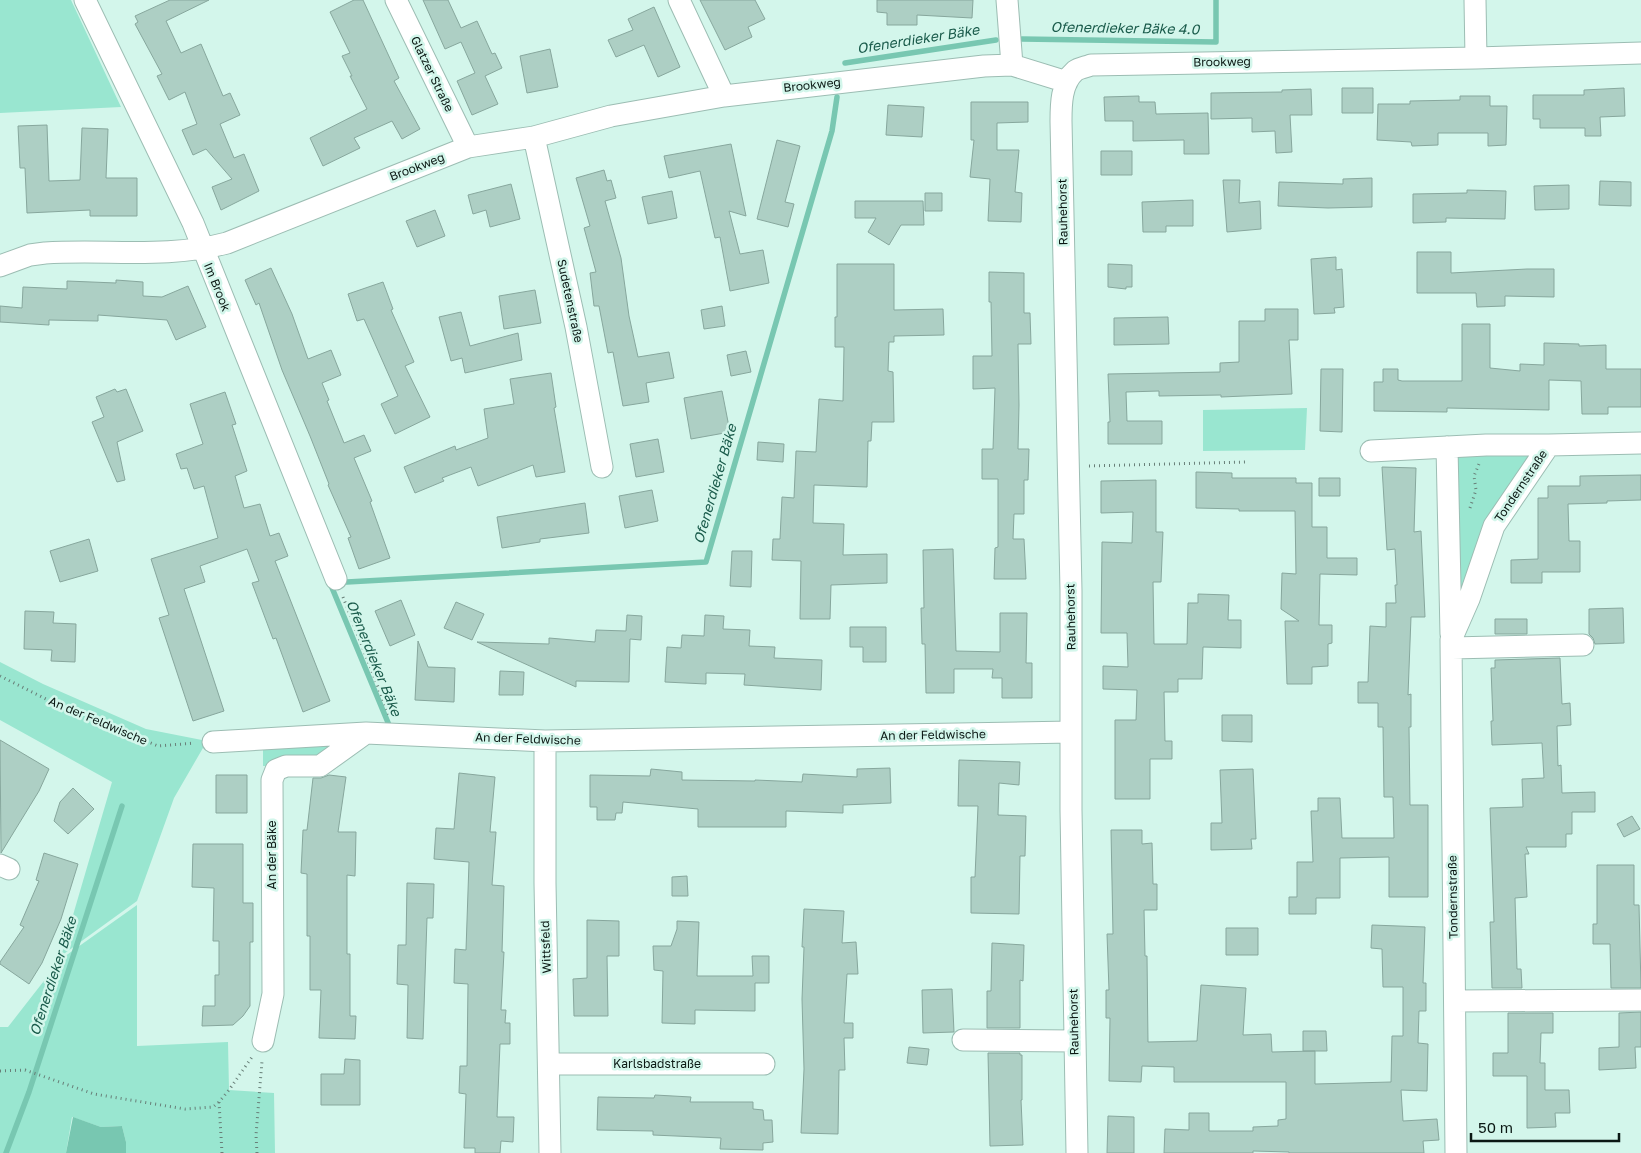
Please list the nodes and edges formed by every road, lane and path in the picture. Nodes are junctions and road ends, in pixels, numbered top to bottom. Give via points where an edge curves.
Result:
1 (85, 0) edge
2 (396, 0) edge
3 (679, 0) edge
4 (1008, 0) edge
5 (1475, 0) edge
6 (1641, 53) edge
7 (1476, 58) junction
8 (1012, 65) junction
9 (1067, 82) junction
10 (724, 96) junction
11 (534, 137) junction
12 (468, 147) junction
13 (202, 250) junction
14 (0, 266) edge
15 (1641, 443) edge
16 (1486, 445) junction
17 (1549, 445) junction
18 (1448, 447) junction
19 (1371, 451) dead end
20 (1246, 462) dead end
21 (602, 466) dead end
22 (1068, 466) junction
23 (1449, 532) junction
24 (336, 579) joint
25 (1451, 644) junction
26 (1583, 645) dead end
27 (0, 676) edge
28 (1071, 732) junction
29 (366, 733) junction
30 (397, 734) junction
31 (545, 741) junction
32 (214, 742) joint
33 (1641, 1000) edge
34 (1455, 1001) junction
35 (963, 1040) dead end
36 (263, 1041) junction
37 (1075, 1041) junction
38 (549, 1064) junction
39 (764, 1064) dead end
40 (0, 1071) edge
41 (218, 1102) junction
42 (222, 1153) edge
43 (257, 1153) edge
44 (550, 1153) edge
45 (1077, 1153) edge
46 (1456, 1153) edge

1 - 13 street, Im Brook via 193,222
2 - 12 street, Glatzer Straße
3 - 10 street
4 - 8 street
5 - 7 street
6 - 7 street, Brookweg
7 - 9 street, Brookweg via 1091,65 1076,71
8 - 9 street, Brookweg
8 - 10 street, Brookweg
9 - 22 street, Rauhehorst via 1061,98 1061,121
10 - 11 street, Brookweg via 611,116
11 - 12 street, Brookweg
11 - 21 street, Sudetenstraße via 576,327
12 - 13 street, Brookweg
13 - 14 street, Brookweg via 45,253
13 - 24 street, Im Brook
15 - 17 street, Tondernstraße
16 - 17 street, Tondernstraße
16 - 18 street, Tondernstraße
16 - 23 path via 1474,476 1476,490 1464,523
17 - 25 street, Tondernstraße via 1494,526
18 - 19 street, Tondernstraße
18 - 23 street, Tondernstraße
20 - 22 path
22 - 28 street, Rauhehorst
23 - 25 street, Tondernstraße
24 - 30 path
25 - 26 street
25 - 34 street, Tondernstraße
27 - 32 path, An der Feldwische via 52,702 158,746
28 - 31 street, An der Feldwische
28 - 37 street, Rauhehorst
29 - 30 street, An der Feldwische
29 - 32 street, An der Feldwische
29 - 36 street, An der Bäke via 320,766 286,766 276,770 272,780 273,994
30 - 31 street, An der Feldwische
31 - 38 street, Wittsfeld via 544,883
33 - 34 street
34 - 46 street, Tondernstraße
35 - 37 street
36 - 41 path
36 - 43 path
37 - 45 street, Rauhehorst
38 - 39 street, Karlsbadstraße
38 - 44 street, Wittsfeld
40 - 41 path via 25,1070 94,1094 185,1109 213,1107
41 - 42 path

